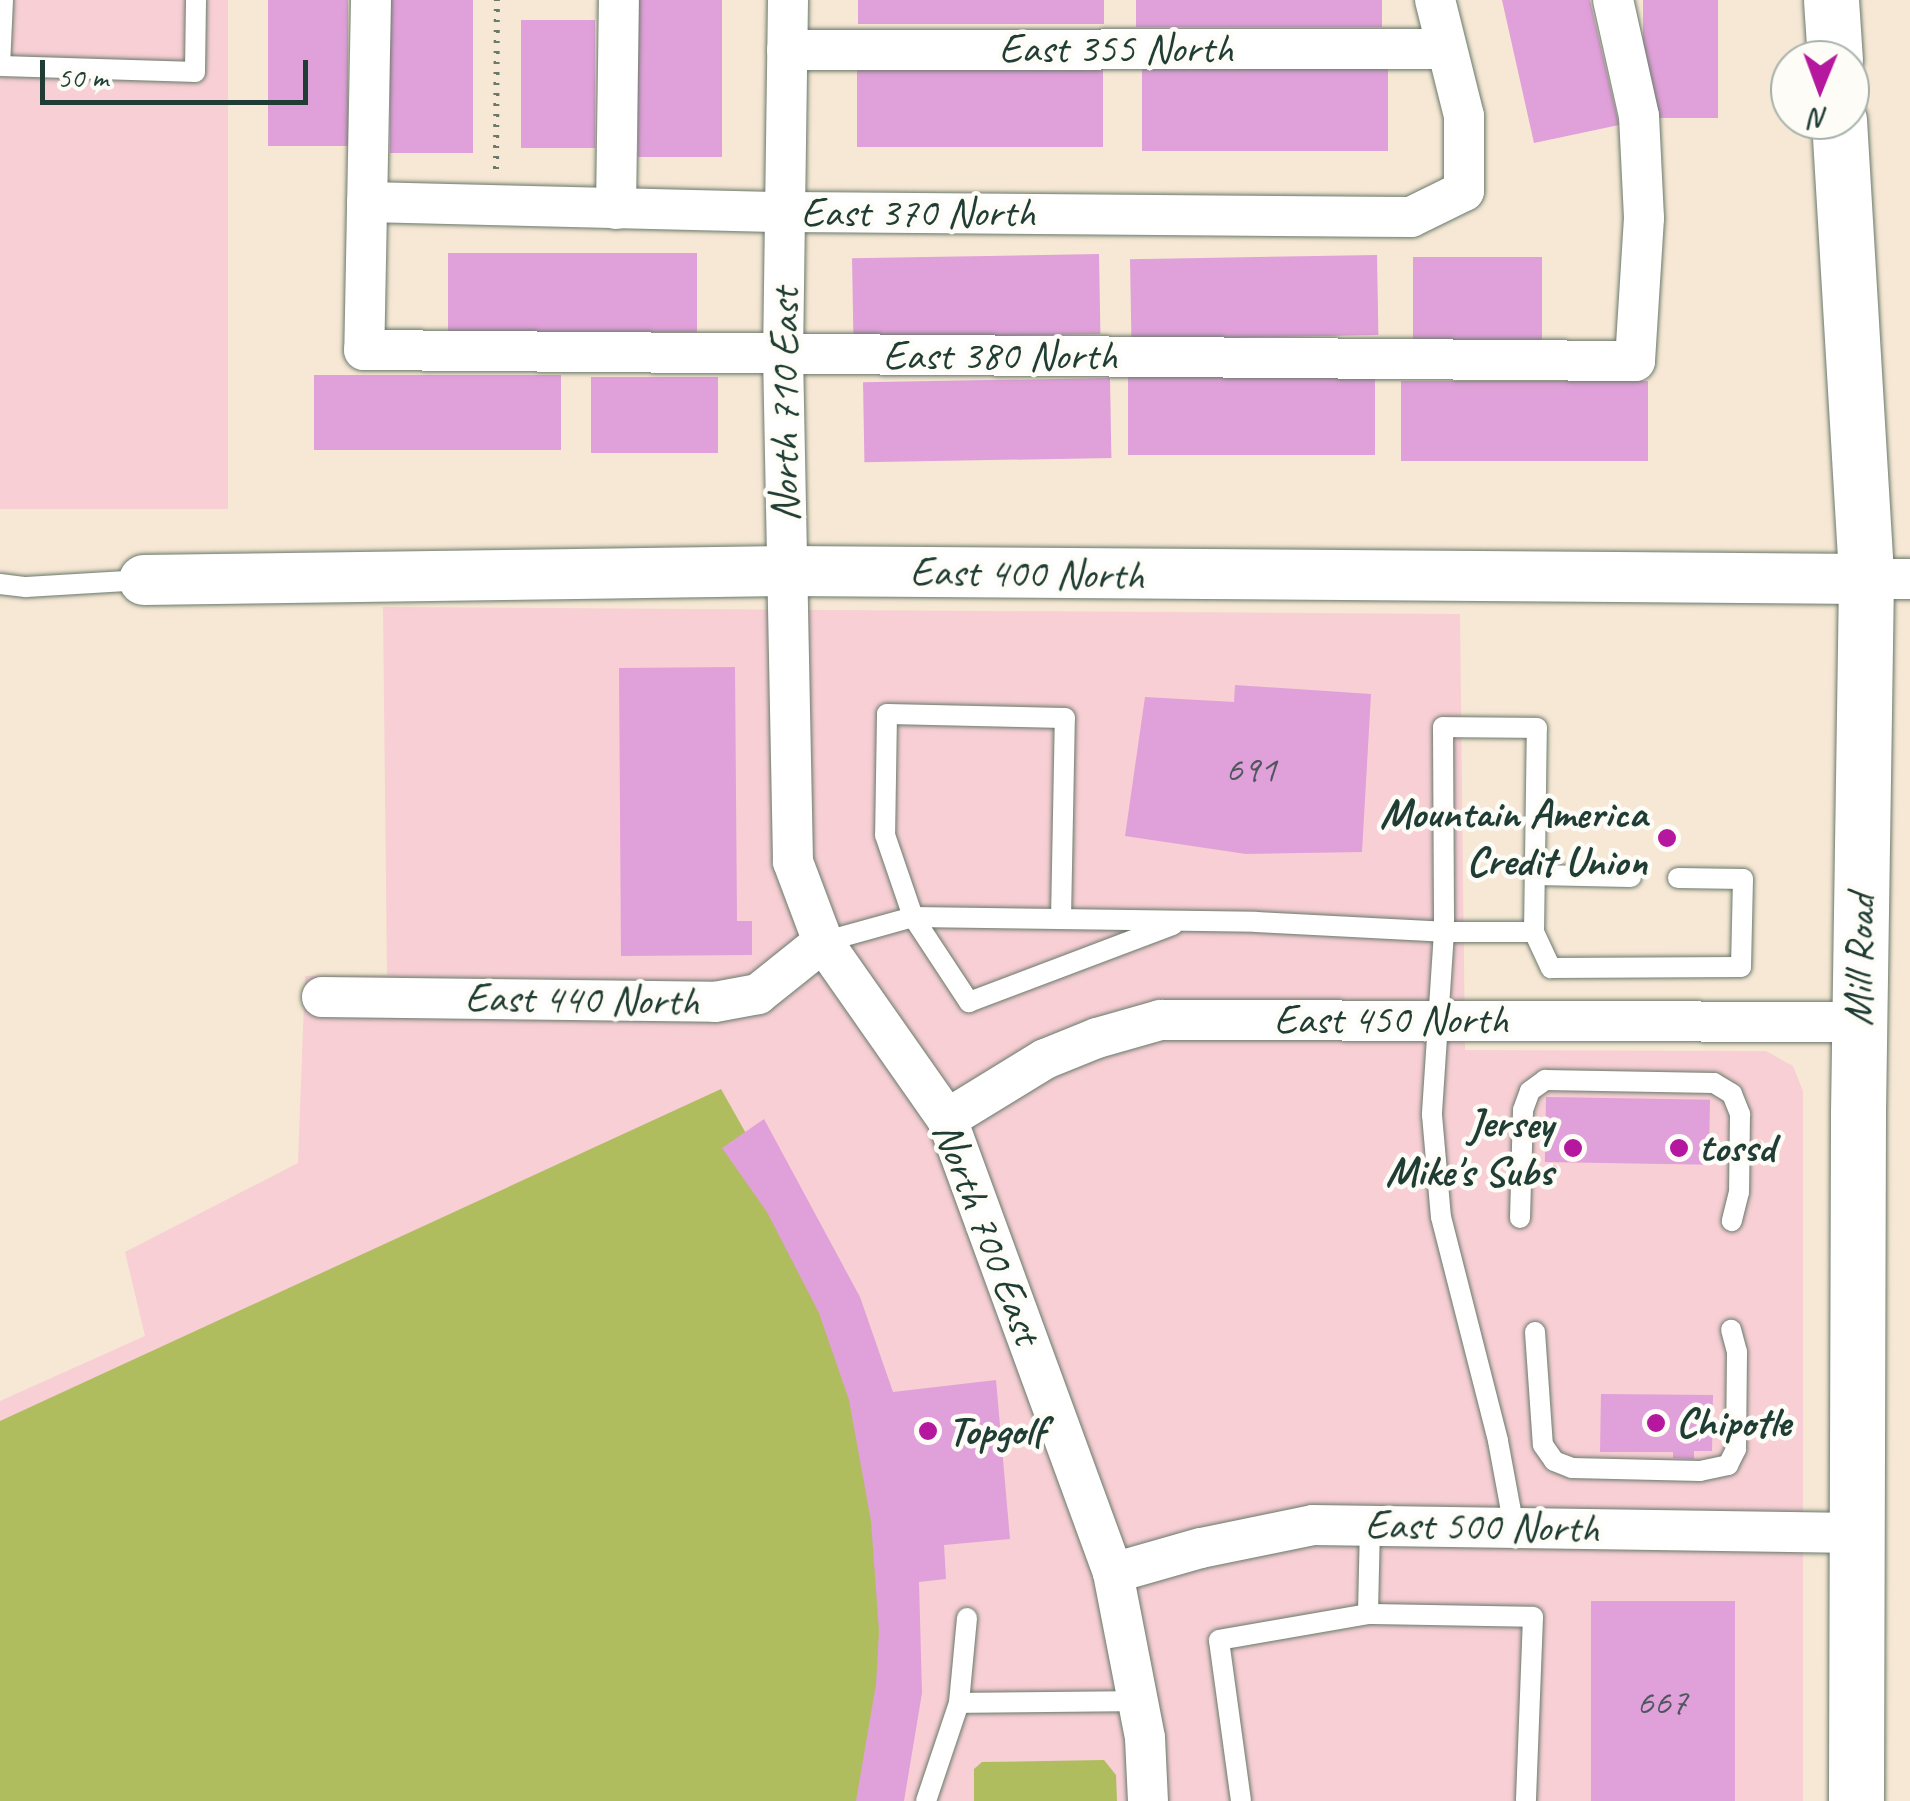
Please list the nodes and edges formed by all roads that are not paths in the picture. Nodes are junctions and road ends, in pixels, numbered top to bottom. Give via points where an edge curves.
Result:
1 (3, 0) edge
2 (196, 0) edge
3 (370, 0) edge
4 (619, 0) edge
5 (788, 0) edge
6 (1436, 0) edge
7 (1614, 0) edge
8 (1831, 0) edge
9 (1834, 40) edge
10 (1446, 49) junction
11 (787, 50) junction
12 (2, 66) edge
13 (1840, 140) edge
14 (367, 202) junction
15 (616, 209) junction
16 (785, 212) junction
17 (783, 354) junction
18 (786, 570) junction
19 (1888, 579) edge
20 (144, 580) joint
21 (0, 584) edge
22 (1534, 874) junction
23 (1631, 877) dead end
24 (1678, 878) dead end
25 (913, 917) junction
26 (1061, 919) junction
27 (1184, 921) junction
28 (1444, 932) junction
29 (1534, 932) junction
30 (823, 942) junction
31 (322, 997) dead end
32 (1440, 1020) junction
33 (1859, 1022) junction
34 (947, 1119) junction
35 (1520, 1218) dead end
36 (1732, 1221) dead end
37 (1730, 1330) dead end
38 (1535, 1332) dead end
39 (1370, 1525) junction
40 (1514, 1527) junction
41 (1857, 1533) junction
42 (1113, 1573) junction
43 (1368, 1614) junction
44 (966, 1618) dead end
45 (1137, 1700) junction
46 (959, 1704) junction
47 (926, 1801) edge
48 (1148, 1801) edge
49 (1240, 1801) edge
50 (1526, 1801) edge
51 (1856, 1801) edge

1 - 12 lane
2 - 12 lane via 195,72
3 - 14 street
4 - 15 street
5 - 11 street, North 710 East
6 - 10 street
7 - 17 street, East 380 North via 1639,116 1644,218 1636,361
8 - 9 main road
10 - 11 street, East 355 North
10 - 16 street, East 370 North via 1464,116 1464,192 1412,217
11 - 16 street, North 710 East
13 - 19 main road, Mill Road
14 - 15 street, East 370 North
14 - 17 street, East 380 North via 364,350
15 - 16 street, East 370 North
16 - 17 street, North 710 East
17 - 18 street, North 710 East
18 - 19 street, East 400 North
18 - 20 street, East 400 North
18 - 30 street, North 700 East via 792,862
19 - 33 main road, Mill Road
20 - 21 lane
22 - 23 lane
22 - 28 lane via 1536,728 1443,726
22 - 29 lane
24 - 29 lane via 1743,879 1740,968 1550,968
25 - 26 lane
25 - 26 lane via 885,835 887,714 1065,718
25 - 27 lane via 969,1002
25 - 30 lane
26 - 27 lane
27 - 28 lane
28 - 29 lane
28 - 32 lane
30 - 31 street, East 440 North via 758,994 716,1002
30 - 34 street, North 700 East
32 - 33 street, East 450 North
32 - 34 street, East 450 North via 1160,1020 1045,1059
32 - 40 lane via 1432,1116 1441,1218
33 - 41 main road, Mill Road
34 - 42 street, North 700 East
35 - 36 lane via 1522,1110 1530,1091 1545,1080 1564,1080 1714,1083 1732,1094 1740,1114
37 - 38 lane via 1737,1352 1736,1449 1728,1464 1700,1471 1572,1468 1554,1461 1543,1445
39 - 40 street, East 500 North
39 - 42 street, East 500 North via 1312,1524
39 - 43 lane
40 - 41 street, East 500 North
41 - 51 main road, Mill Road
42 - 45 street, North 700 East
43 - 49 lane via 1219,1640
43 - 50 lane via 1533,1617
44 - 46 lane
45 - 46 lane
45 - 48 street, North 700 East
46 - 47 lane

